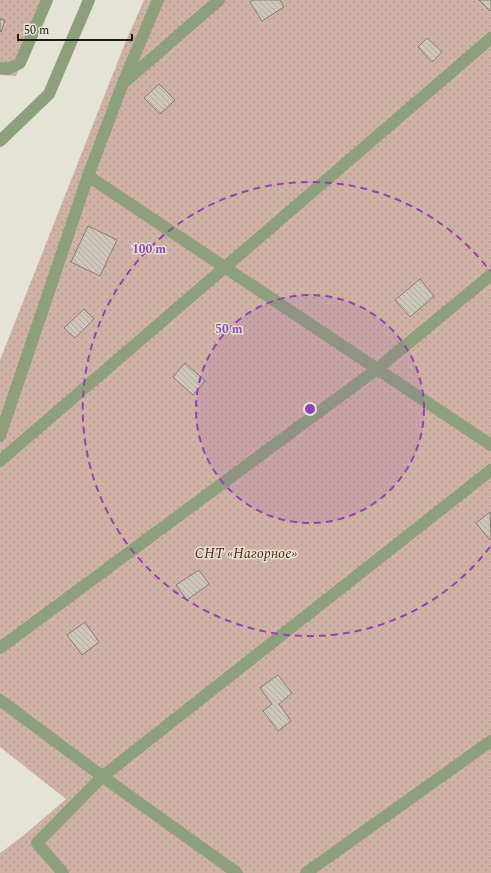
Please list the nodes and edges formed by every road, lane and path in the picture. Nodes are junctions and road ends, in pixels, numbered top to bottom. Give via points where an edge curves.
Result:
1 (47, 0) edge
2 (89, 0) edge
3 (158, 0) edge
4 (219, 0) edge
5 (491, 38) edge
6 (0, 68) edge
7 (123, 84) junction
8 (0, 141) edge
9 (88, 176) junction
10 (224, 267) junction
11 (491, 275) edge
12 (377, 369) junction
13 (0, 436) edge
14 (491, 445) edge
15 (0, 461) edge
16 (491, 470) edge
17 (0, 648) edge
18 (0, 700) edge
19 (491, 741) edge
20 (103, 776) junction
21 (63, 873) edge
22 (238, 873) edge
23 (306, 873) edge

1 - 6 street via 20,63 8,69
2 - 8 street via 49,94
3 - 7 street
4 - 7 street
5 - 10 street
7 - 9 street
9 - 10 street
9 - 13 street
10 - 12 street
10 - 15 street
11 - 12 street
12 - 14 street
12 - 17 street
16 - 20 street
18 - 20 street
19 - 23 street
20 - 21 street via 37,843
20 - 22 street

